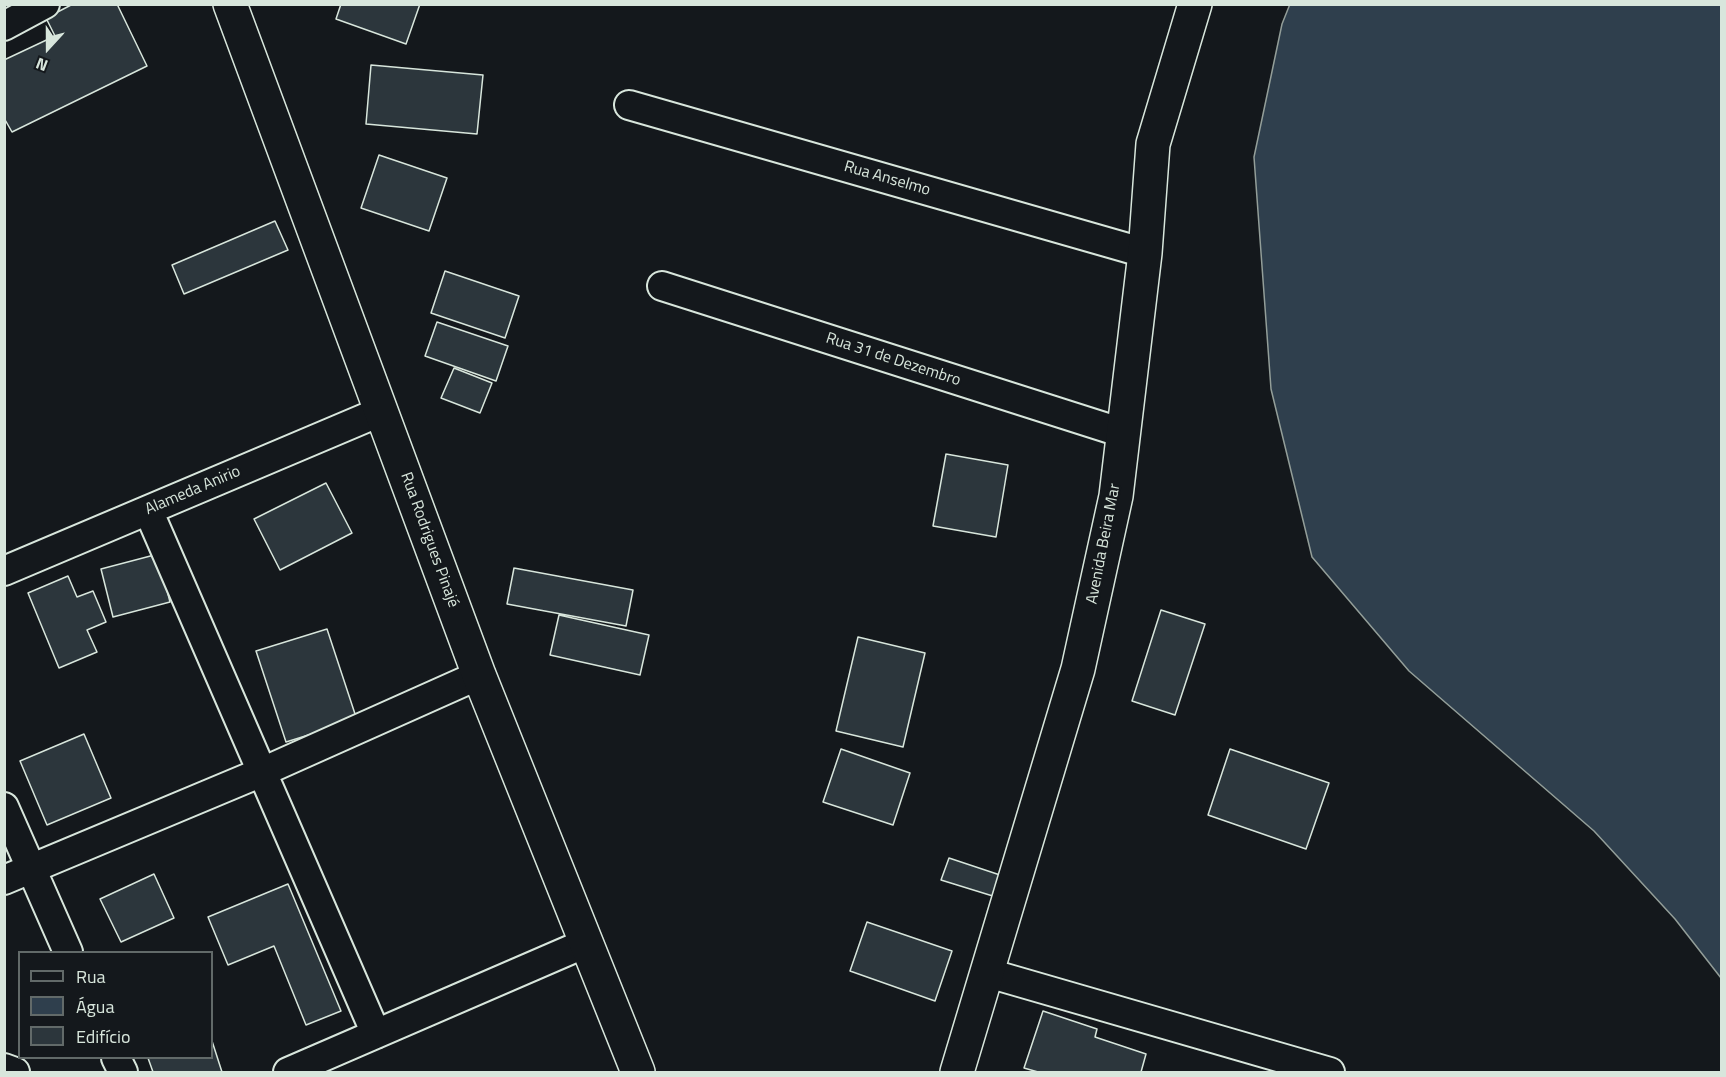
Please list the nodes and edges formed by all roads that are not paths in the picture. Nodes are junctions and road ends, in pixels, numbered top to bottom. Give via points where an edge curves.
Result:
1 (45, 4) edge
2 (230, 4) edge
3 (1195, 4) edge
4 (4, 26) edge
5 (629, 105) dead end
6 (1145, 253) junction
7 (662, 286) dead end
8 (382, 411) junction
9 (1123, 433) junction
10 (148, 510) junction
11 (4, 572) edge
12 (479, 675) junction
13 (262, 772) junction
14 (4, 807) edge
15 (31, 869) junction
16 (4, 880) edge
17 (586, 944) junction
18 (68, 951) edge
19 (988, 973) junction
20 (376, 1034) junction
21 (4, 1068) edge
22 (15, 1072) edge
23 (288, 1072) edge
24 (638, 1072) edge
25 (957, 1072) edge
26 (1330, 1072) edge

1 - 4 street
2 - 8 street, Rua Rodrigues Pinajé
3 - 6 street, Avenida Beira Mar via 1153,144
5 - 6 street, Rua Anselmo
6 - 9 street, Avenida Beira Mar
7 - 9 street, Rua 31 de Dezembro
8 - 10 street, Alameda Anirio
8 - 12 street, Rua Rodrigues Pinajé
9 - 19 street, Avenida Beira Mar via 1116,496 1078,669
10 - 11 street, Alameda Anirio
10 - 13 street
12 - 13 street
12 - 17 street, Rua Rodrigues Pinajé
13 - 15 street
13 - 20 street
14 - 15 street
15 - 16 street
15 - 18 street
17 - 20 street
17 - 24 street, Rua Rodrigues Pinajé
19 - 25 street, Avenida Beira Mar
19 - 26 street
20 - 23 street
21 - 22 street

